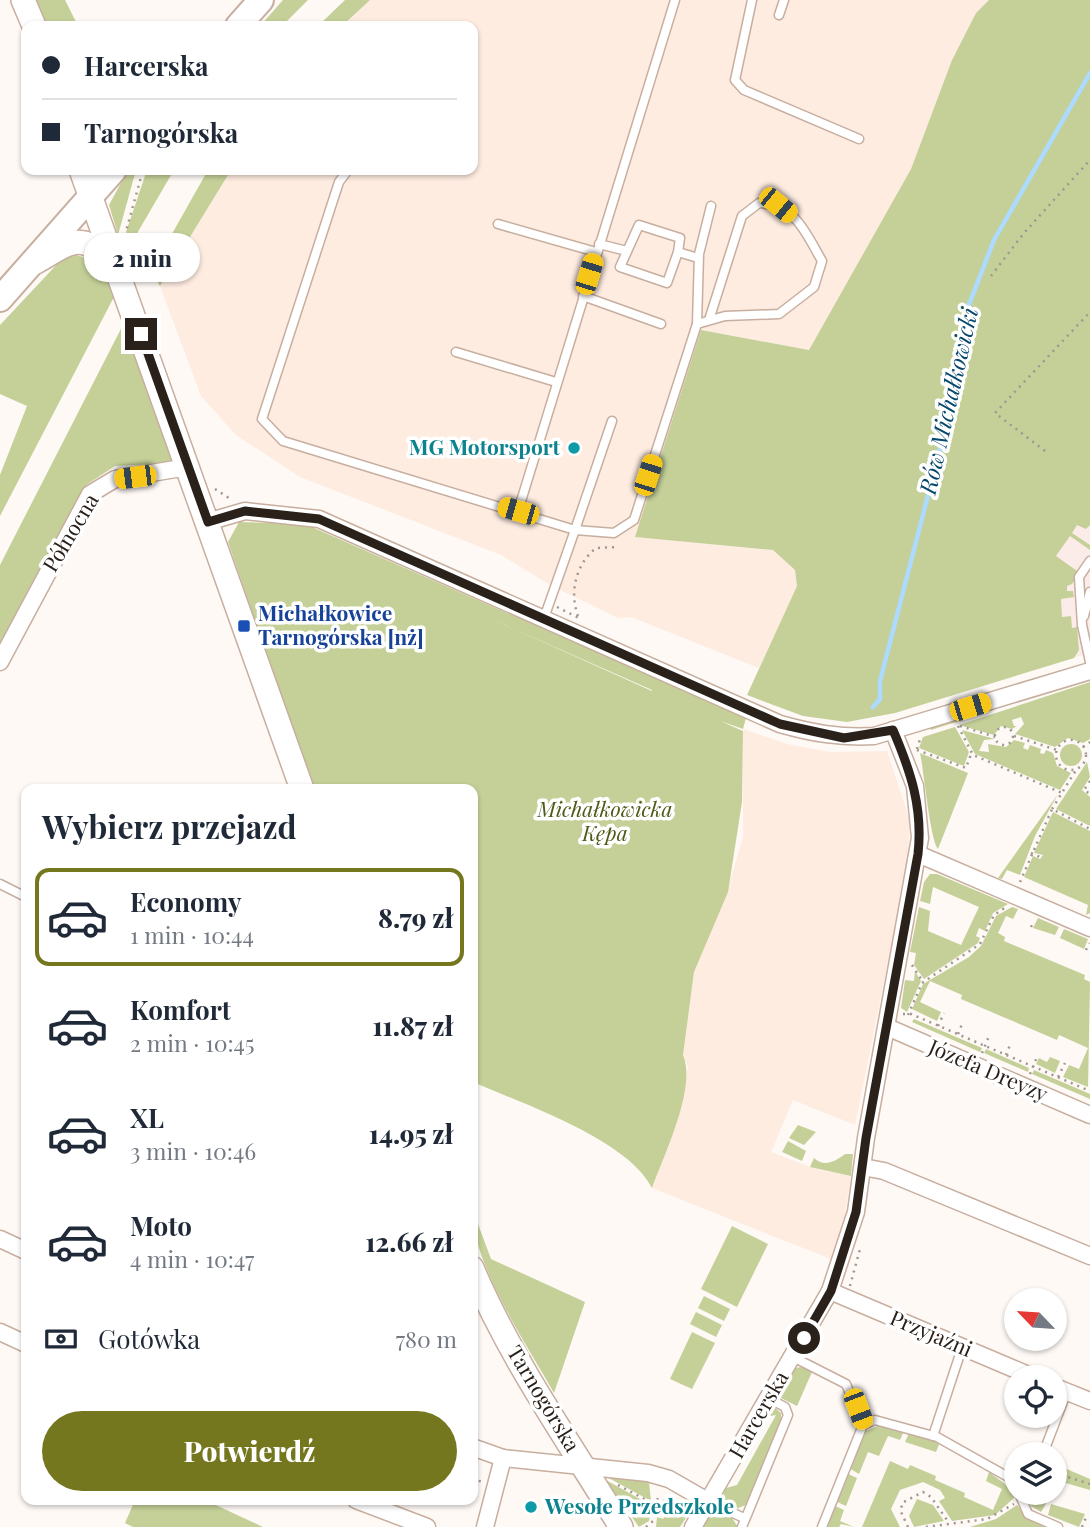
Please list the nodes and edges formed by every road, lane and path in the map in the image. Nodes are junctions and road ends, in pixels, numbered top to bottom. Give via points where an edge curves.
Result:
1 (23, 0) edge
2 (261, 0) edge
3 (675, 0) edge
4 (752, 0) edge
5 (784, 0) edge
6 (779, 15) dead end
7 (32, 21) edge
8 (243, 21) edge
9 (859, 139) dead end
10 (1090, 160) edge
11 (82, 175) edge
12 (110, 175) edge
13 (142, 175) edge
14 (344, 175) edge
15 (89, 200) junction
16 (711, 206) dead end
17 (498, 224) dead end
18 (598, 248) junction
19 (627, 251) junction
20 (678, 253) junction
21 (118, 254) junction
22 (698, 258) junction
23 (31, 265) junction
24 (991, 276) dead end
25 (583, 296) junction
26 (0, 299) edge
27 (1090, 312) edge
28 (709, 320) junction
29 (661, 324) dead end
30 (697, 324) junction
31 (456, 352) dead end
32 (556, 382) junction
33 (612, 421) dead end
34 (1045, 451) dead end
35 (188, 467) junction
36 (213, 487) dead end
37 (234, 501) dead end
38 (518, 511) junction
39 (208, 522) junction
40 (575, 530) junction
41 (618, 547) dead end
42 (1090, 561) edge
43 (1090, 592) edge
44 (1090, 611) edge
45 (578, 616) dead end
46 (543, 621) junction
47 (1082, 625) junction
48 (0, 662) edge
49 (1090, 662) edge
50 (1090, 670) edge
51 (968, 719) dead end
52 (957, 726) junction
53 (893, 730) junction
54 (926, 733) dead end
55 (1013, 736) junction
56 (996, 737) junction
57 (1090, 742) edge
58 (1083, 747) junction
59 (1057, 750) junction
60 (972, 753) junction
61 (1085, 756) junction
62 (1090, 759) edge
63 (1077, 768) junction
64 (1090, 781) edge
65 (300, 784) edge
66 (1062, 793) junction
67 (1090, 794) edge
68 (1052, 809) junction
69 (1090, 829) edge
70 (1031, 853) junction
71 (918, 854) junction
72 (1041, 854) dead end
73 (0, 884) edge
74 (1017, 888) dead end
75 (21, 894) edge
76 (1000, 899) dead end
77 (1090, 928) edge
78 (1090, 940) edge
79 (1086, 950) dead end
80 (905, 964) dead end
81 (923, 982) junction
82 (899, 1009) dead end
83 (944, 1013) dead end
84 (908, 1014) junction
85 (962, 1024) dead end
86 (938, 1026) junction
87 (887, 1027) junction
88 (958, 1034) junction
89 (989, 1036) dead end
90 (1010, 1045) dead end
91 (985, 1046) junction
92 (1006, 1055) junction
93 (1037, 1057) dead end
94 (1065, 1063) dead end
95 (976, 1066) junction
96 (1033, 1066) junction
97 (1058, 1077) junction
98 (1024, 1086) junction
99 (1090, 1090) edge
100 (1090, 1115) edge
101 (863, 1167) junction
102 (0, 1239) edge
103 (21, 1249) edge
104 (1090, 1256) edge
105 (478, 1281) edge
106 (831, 1291) junction
107 (0, 1332) edge
108 (21, 1342) edge
109 (962, 1348) junction
110 (793, 1357) junction
111 (1004, 1365) edge
112 (1067, 1391) edge
113 (768, 1398) junction
114 (1090, 1401) edge
115 (863, 1425) junction
116 (933, 1436) junction
117 (478, 1449) edge
118 (503, 1458) junction
119 (584, 1467) junction
120 (1004, 1475) edge
121 (1067, 1476) edge
122 (478, 1481) edge
123 (610, 1481) dead end
124 (483, 1482) dead end
125 (1090, 1484) edge
126 (709, 1502) junction
127 (652, 1503) junction
128 (369, 1505) edge
129 (1008, 1505) edge
130 (1024, 1505) edge
131 (653, 1512) junction
132 (1087, 1515) dead end
133 (653, 1521) junction
134 (970, 1521) junction
135 (743, 1523) edge
136 (949, 1523) junction
137 (941, 1526) edge
138 (427, 1527) edge
139 (485, 1527) edge
140 (621, 1527) edge
141 (646, 1527) edge
142 (654, 1527) edge
143 (694, 1527) edge
144 (822, 1527) edge
145 (908, 1527) edge
146 (926, 1527) edge
147 (968, 1527) edge
148 (1058, 1527) edge
149 (1082, 1527) edge

1 - 7 street
2 - 8 main road
3 - 18 lane
4 - 9 lane via 735,80 744,90
5 - 6 lane
10 - 24 path
11 - 15 street
12 - 15 main road
13 - 21 path
14 - 38 lane via 262,419 283,441
15 - 21 street
15 - 23 main road
16 - 22 lane
17 - 18 lane
18 - 19 lane
18 - 25 lane
19 - 20 lane via 639,225 680,238
19 - 20 lane via 620,267 667,283
20 - 22 lane
21 - 23 street via 83,242 67,244
21 - 35 street
22 - 30 lane
23 - 26 main road
25 - 29 lane
25 - 32 lane
27 - 34 path via 995,413
28 - 28 lane via 779,314 814,287 822,261 799,221 778,205 759,203 742,216
28 - 30 lane
30 - 40 lane via 634,520 614,533
31 - 32 lane
32 - 38 lane
33 - 40 lane
35 - 39 street
35 - 48 street, Północna via 115,479 90,494
36 - 37 path
38 - 40 lane
39 - 46 street via 245,511 319,519
39 - 65 street
40 - 46 lane
41 - 45 path via 596,548 582,562 573,596
42 - 47 lane via 1079,577
43 - 47 lane
44 - 47 lane
46 - 53 street via 780,724 844,738
47 - 49 lane
50 - 53 street
51 - 52 path
52 - 56 path
52 - 60 path
53 - 71 street, Harcerska via 915,786
54 - 60 path via 919,739 917,752 966,768
55 - 56 path via 1005,744
55 - 56 path via 1003,727
55 - 59 path
57 - 58 path
58 - 59 path via 1070,740
58 - 61 path
59 - 63 path via 1060,765
60 - 66 path
61 - 62 path
61 - 63 path
63 - 66 path
64 - 67 path via 1084,790
66 - 68 path
68 - 69 path
68 - 70 path
70 - 72 path
70 - 74 path
71 - 77 street
71 - 87 street, Harcerska
73 - 75 lane
76 - 81 path via 1012,904 995,915 980,944
78 - 79 path
80 - 81 path via 915,966
81 - 84 path
82 - 84 path
83 - 86 path
84 - 86 path
85 - 88 path
86 - 88 path
87 - 95 street, Józefa Dreyzy
87 - 101 street, Harcerska
88 - 91 path
89 - 91 path
90 - 92 path
91 - 92 path
91 - 95 path
92 - 96 path
93 - 96 path
94 - 97 path
95 - 98 street, Józefa Dreyzy
96 - 97 path
96 - 98 path
97 - 99 path
98 - 100 street, Józefa Dreyzy
101 - 104 street via 884,1171
101 - 106 street, Harcerska via 856,1212
102 - 103 street
105 - 119 street, Tarnogórska via 532,1386
106 - 109 street, Przyjaźni
106 - 110 street, Harcerska
107 - 108 street
109 - 111 street, Przyjaźni
109 - 116 lane
110 - 113 street, Harcerska
110 - 115 lane via 846,1384
112 - 114 street
113 - 126 street, Harcerska
113 - 135 lane via 785,1407 788,1415
115 - 116 lane via 874,1420
115 - 144 lane
116 - 120 lane
117 - 118 street
118 - 119 street
118 - 139 street
119 - 126 street via 648,1473 669,1479
119 - 140 street, Tarnogórska
121 - 125 path
122 - 124 path
123 - 127 path
126 - 135 lane
126 - 143 street, Harcerska
127 - 131 path via 649,1510
127 - 131 path via 655,1498 668,1505 662,1517
128 - 138 street
129 - 134 path via 993,1518
130 - 148 lane via 1028,1514
131 - 133 path
132 - 149 path
133 - 141 path
133 - 142 path
134 - 136 path
134 - 147 path
136 - 137 path
136 - 145 path via 923,1492 902,1503
137 - 146 path

